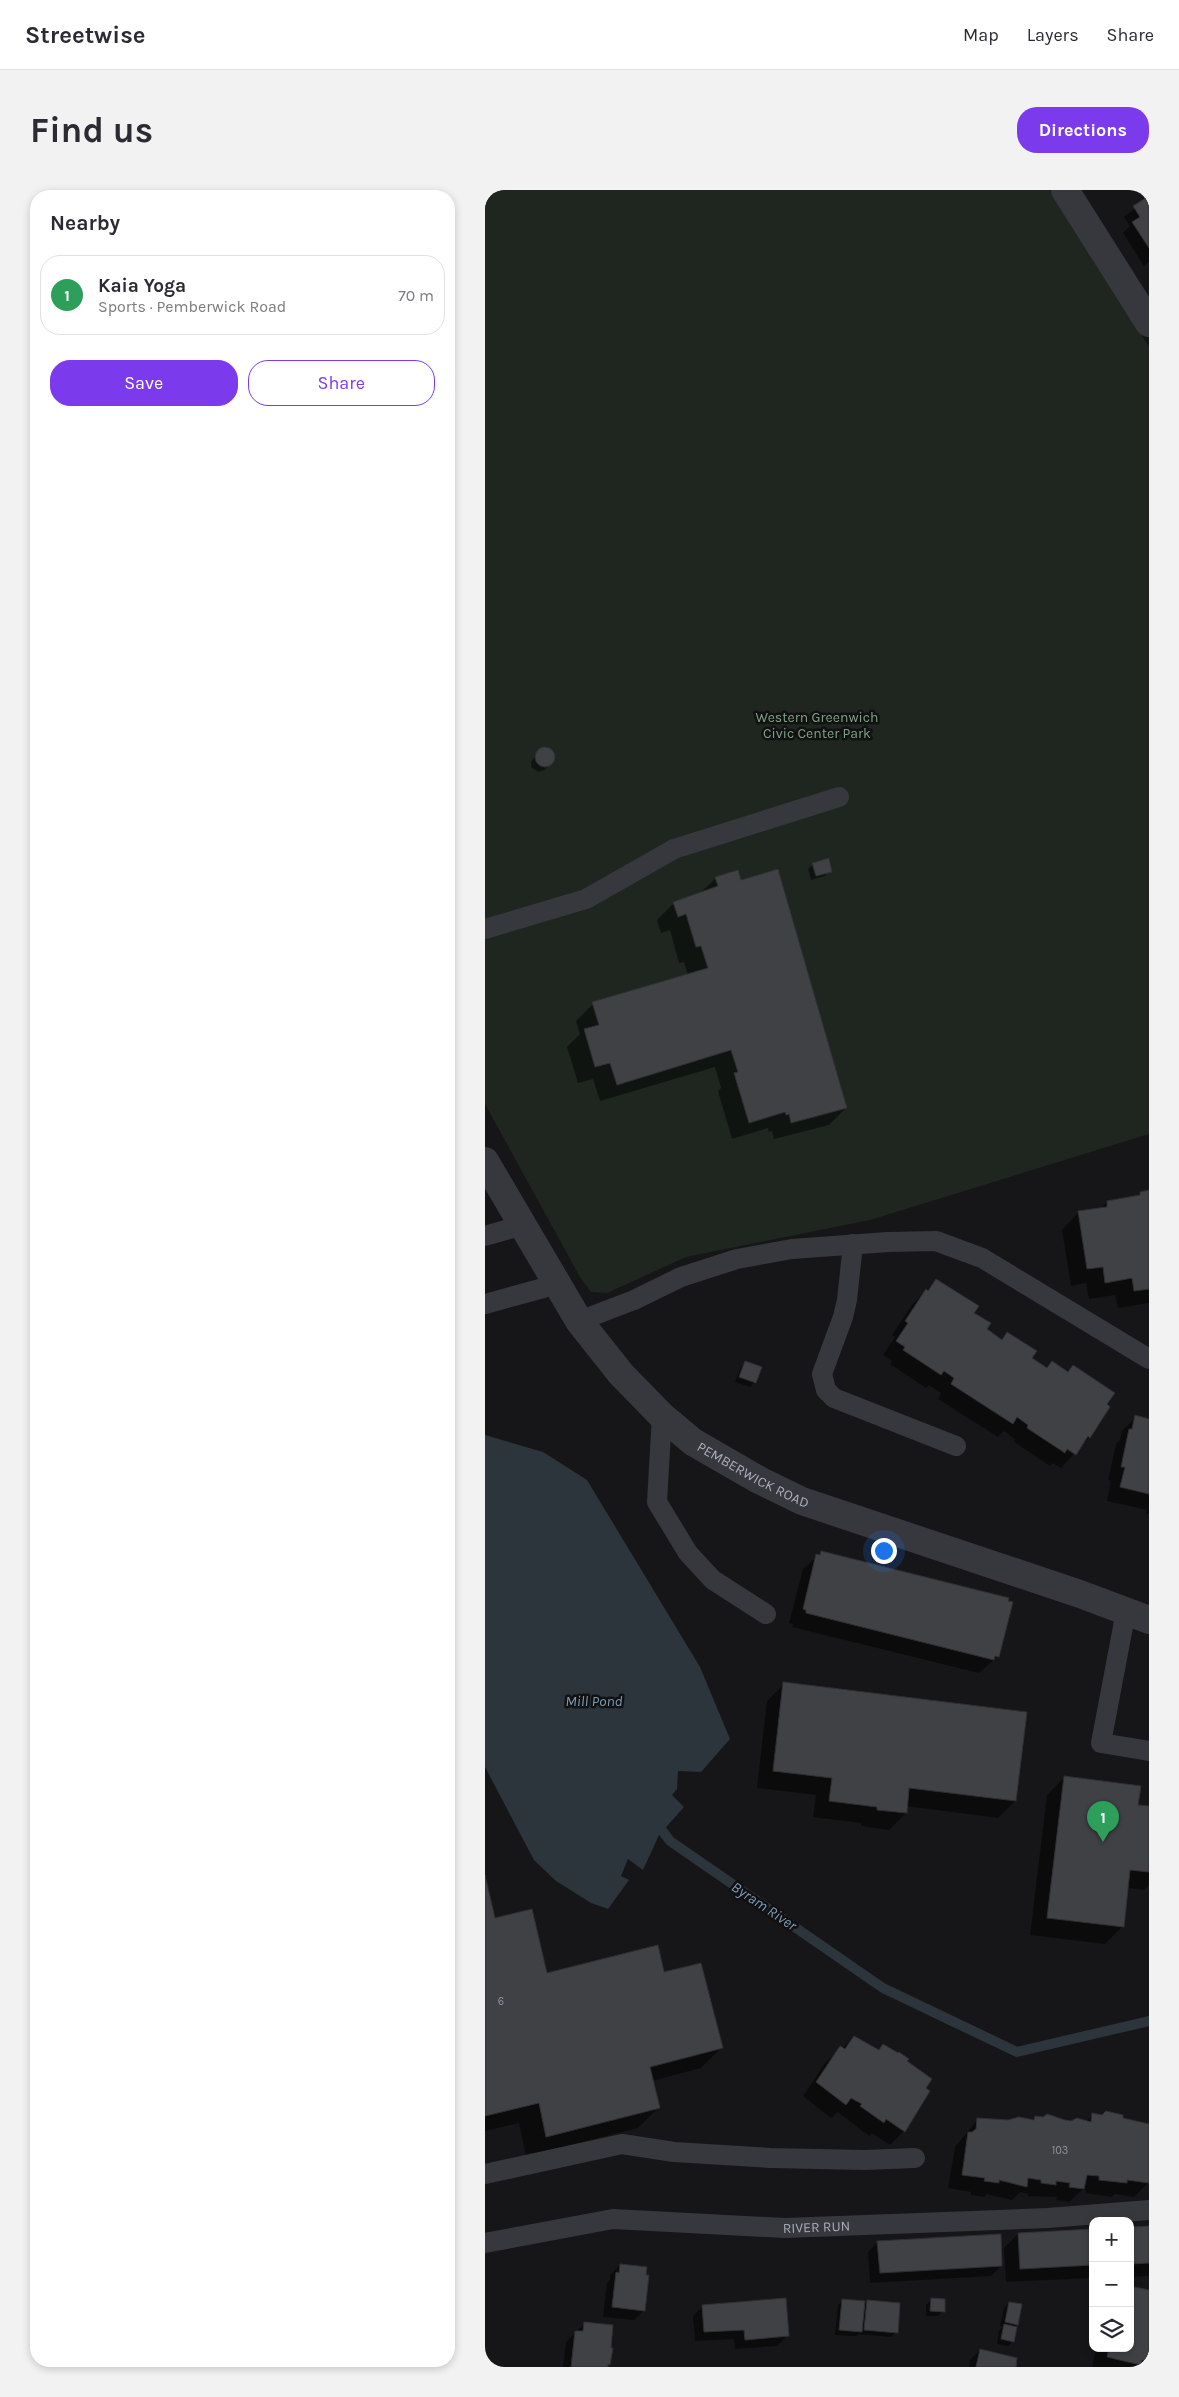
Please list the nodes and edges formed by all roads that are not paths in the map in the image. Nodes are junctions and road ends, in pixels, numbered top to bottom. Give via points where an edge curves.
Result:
1 (1071, 192) edge
2 (1149, 323) edge
3 (839, 796) dead end
4 (485, 929) edge
5 (485, 1161) edge
6 (523, 1225) junction
7 (485, 1236) edge
8 (853, 1244) junction
9 (558, 1284) junction
10 (485, 1304) edge
11 (579, 1321) junction
12 (1149, 1359) edge
13 (663, 1416) junction
14 (956, 1446) dead end
15 (766, 1614) dead end
16 (1138, 1616) edge
17 (1149, 1751) edge
18 (915, 2158) dead end
19 (485, 2174) edge
20 (1149, 2210) edge
21 (485, 2243) edge

1 - 2 street
3 - 4 lane via 675,849 587,899
5 - 6 street, PEMBERWICK ROAD
6 - 7 lane
6 - 9 street, PEMBERWICK ROAD
8 - 11 lane via 737,1259 681,1278
8 - 12 lane via 936,1241 982,1258
8 - 14 lane via 843,1317 822,1374 826,1390 834,1398
9 - 10 lane
9 - 11 street, PEMBERWICK ROAD
11 - 13 street, PEMBERWICK ROAD via 621,1374
13 - 15 lane via 657,1502 688,1554 713,1580
13 - 16 street, PEMBERWICK ROAD via 693,1442 802,1501
16 - 17 lane via 1101,1743
18 - 19 lane via 771,2158 674,2152 622,2144
20 - 21 lane, RIVER RUN via 1047,2218 785,2228 613,2219

